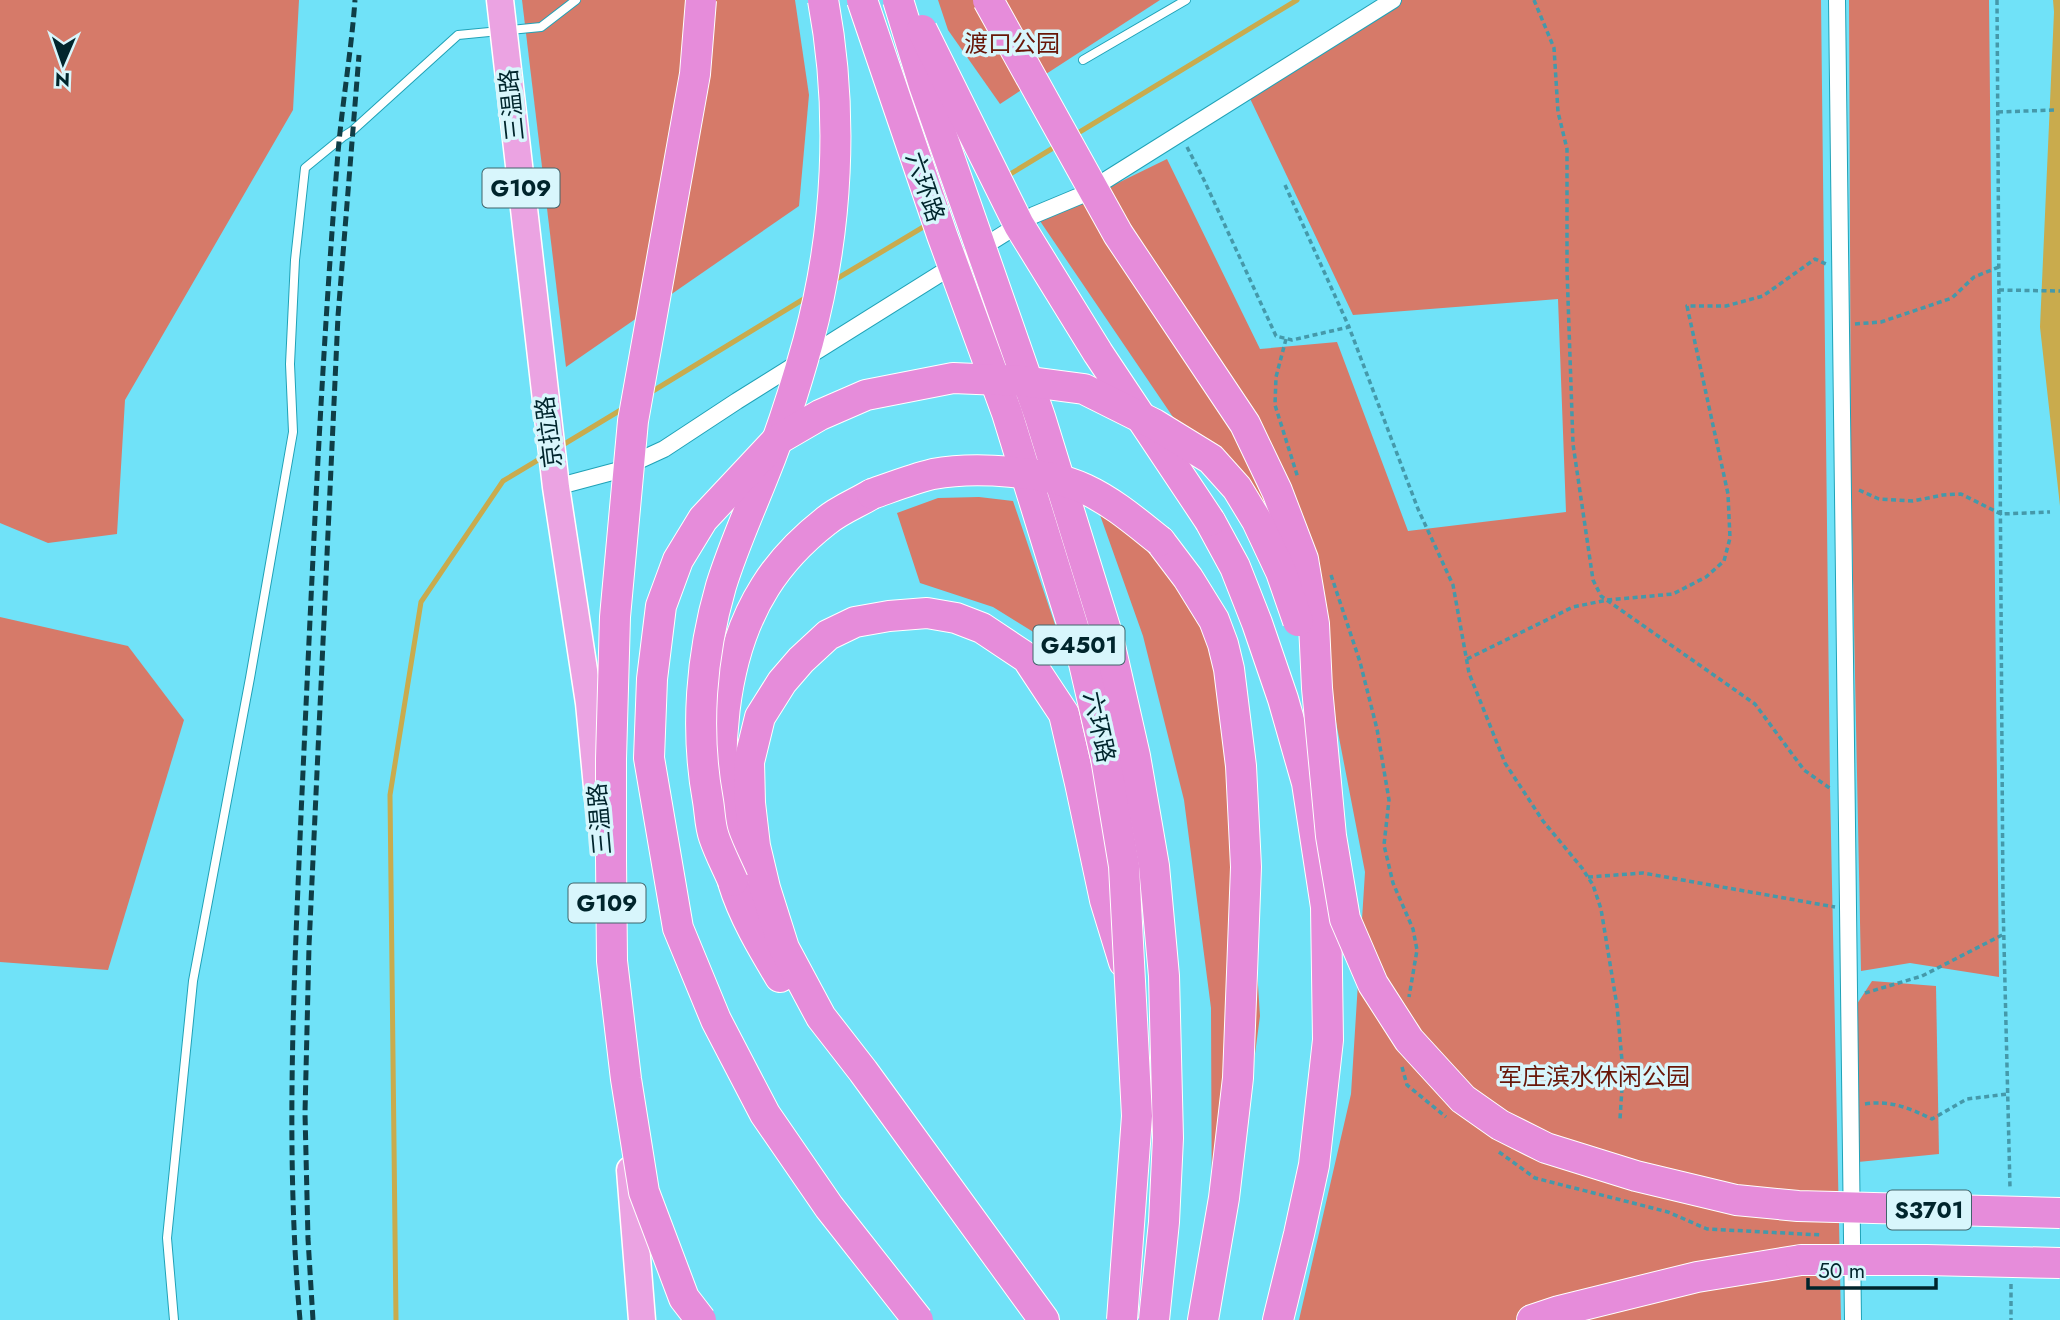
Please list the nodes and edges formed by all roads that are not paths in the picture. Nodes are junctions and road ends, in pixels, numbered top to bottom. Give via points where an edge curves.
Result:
1 (500, 0) edge
2 (576, 0) edge
3 (701, 0) edge
4 (823, 0) edge
5 (862, 0) edge
6 (898, 0) edge
7 (907, 0) edge
8 (988, 0) edge
9 (1186, 0) edge
10 (1393, 0) edge
11 (1837, 0) edge
12 (503, 32) junction
13 (1083, 60) dead end
14 (542, 376) joint
15 (556, 487) junction
16 (1317, 688) junction
17 (733, 881) junction
18 (777, 954) junction
19 (1130, 982) junction
20 (2060, 1213) edge
21 (2060, 1263) edge
22 (174, 1320) edge
23 (642, 1320) edge
24 (701, 1320) edge
25 (918, 1320) edge
26 (1028, 1320) edge
27 (1044, 1320) edge
28 (1122, 1320) edge
29 (1154, 1320) edge
30 (1203, 1320) edge
31 (1278, 1320) edge
32 (1532, 1320) edge
33 (1853, 1320) edge

1 - 12 highway, 三温路 / G109
2 - 12 lane via 541,27
3 - 24 highway, bridge via 695,74 633,421 615,617 611,796 612,961 644,1192 684,1298
4 - 17 highway, bridge via 834,103 834,186 827,258 808,341 720,587 706,650 700,721 702,772 714,836
5 - 19 highway, 六环路 / G4501, bridge via 1007,413 1083,659 1107,758 1124,866
6 - 29 highway, 六环路 / G4501, bridge via 1040,417 1108,637 1135,756 1154,866 1164,976 1168,1139
7 - 31 highway, bridge via 1019,225 1235,567 1283,699 1307,783 1326,907 1327,1052 1314,1165
8 - 16 highway, bridge via 1118,234 1245,424 1303,559 1314,624
9 - 13 lane
10 - 15 street via 1082,195 1034,215 664,449 616,471
11 - 33 street
12 - 14 highway, 三温路 / G109
12 - 22 lane via 458,35 305,168 290,364 293,432 193,981 167,1238
14 - 15 highway, 京拉路 / G109
15 - 23 highway, 三温路 / G109 via 594,743
16 - 20 highway, S3701, bridge via 1331,836 1345,919 1373,984 1409,1040 1463,1099 1500,1125 1546,1148 1736,1200 1798,1206
16 - 25 highway, bridge via 1281,572 1237,488 1211,459 1154,424 1084,390 953,378 866,395 777,440 703,519 678,560 662,606 652,679 649,758 678,928 716,1020 765,1114 829,1208
17 - 18 highway via 754,930
17 - 30 highway, bridge via 721,766 730,677 744,629 765,587 792,552 827,520 902,483 934,474 985,471 1041,475 1085,489 1125,512 1160,541 1214,620 1223,644 1241,766 1246,867 1238,1078
18 - 19 highway, bridge via 750,803 749,762 760,717 782,682 828,635 855,622 927,613 982,628 1027,658 1064,715 1105,901
18 - 26 highway via 809,1026
18 - 27 highway
19 - 28 highway, 六环路 / G4501, bridge via 1137,1115
21 - 32 highway, S3701, bridge via 1801,1260 1697,1277

